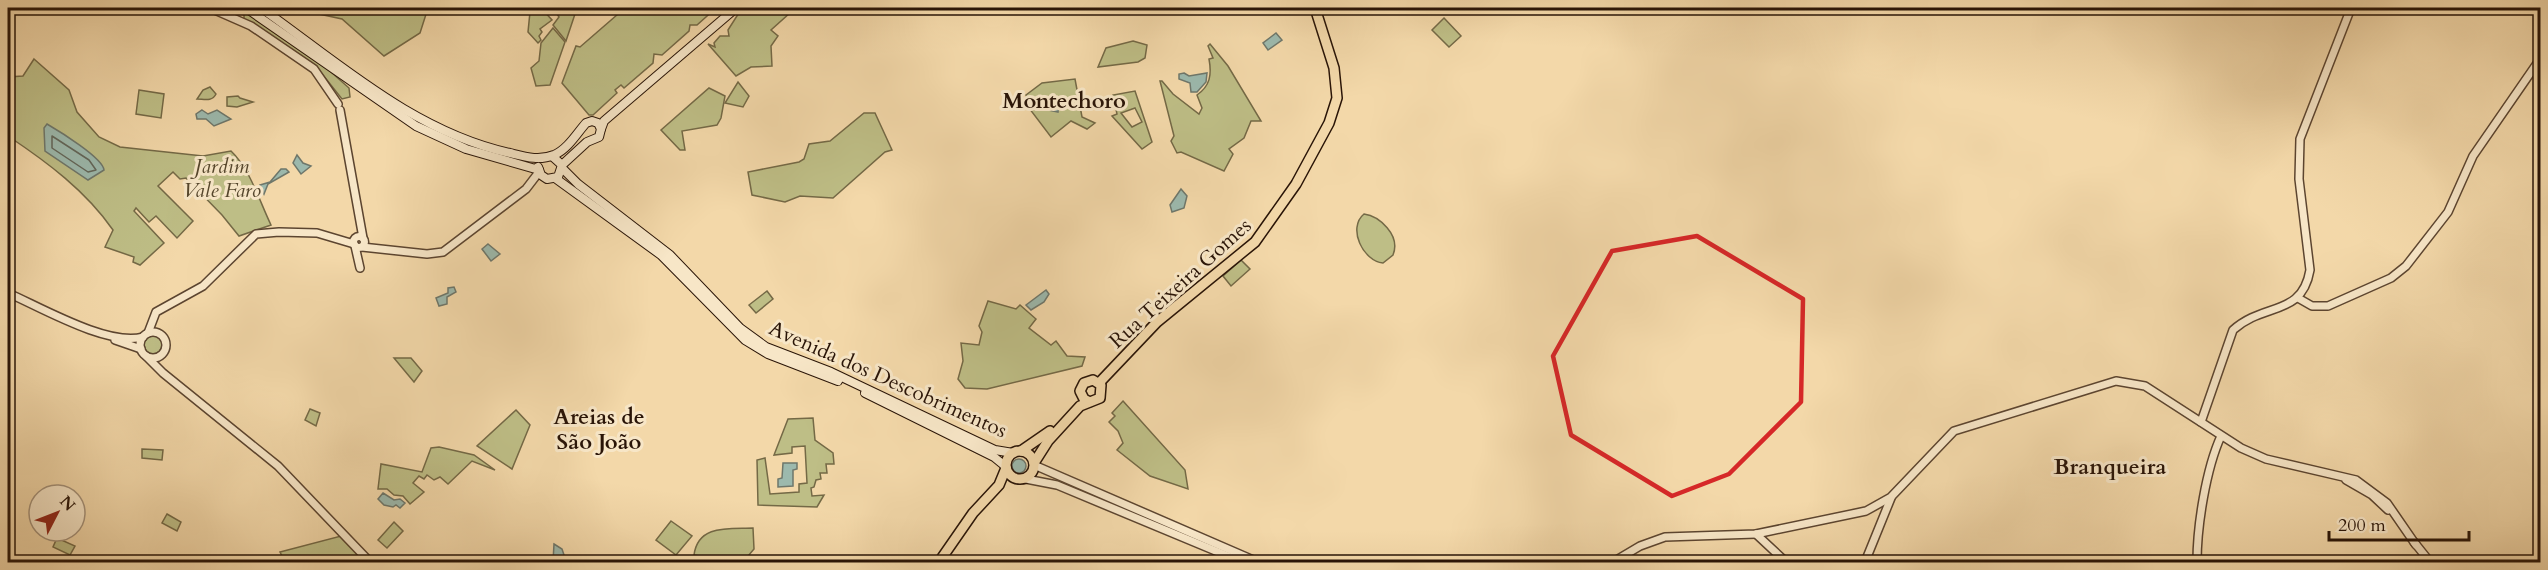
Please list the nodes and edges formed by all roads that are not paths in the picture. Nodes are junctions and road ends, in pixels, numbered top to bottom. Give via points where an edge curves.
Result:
1 (210, 8) edge
2 (246, 8) edge
3 (261, 8) edge
4 (731, 8) edge
5 (736, 8) edge
6 (1315, 8) edge
7 (2351, 8) edge
8 (2541, 59) edge
9 (592, 121) junction
10 (582, 129) junction
11 (601, 129) junction
12 (591, 140) junction
13 (552, 156) junction
14 (543, 158) junction
15 (562, 166) junction
16 (539, 171) junction
17 (551, 178) junction
18 (526, 189) junction
19 (359, 242) junction
20 (8, 293) edge
21 (2298, 298) junction
22 (160, 308) junction
23 (91, 329) junction
24 (159, 334) junction
25 (145, 335) junction
26 (141, 349) junction
27 (160, 356) junction
28 (147, 357) junction
29 (164, 373) junction
30 (1099, 383) junction
31 (1081, 396) junction
32 (1090, 402) junction
33 (2201, 422) junction
34 (2221, 436) junction
35 (1042, 450) junction
36 (1017, 452) junction
37 (1034, 464) junction
38 (1006, 467) junction
39 (1053, 476) junction
40 (1023, 479) junction
41 (1891, 497) junction
42 (964, 525) junction
43 (1756, 534) junction
44 (370, 562) edge
45 (939, 562) edge
46 (1242, 562) edge
47 (1258, 562) edge
48 (1613, 562) edge
49 (1786, 562) edge
50 (1865, 562) edge
51 (2197, 562) edge
52 (2430, 562) edge

1 - 19 street via 265,35 314,69 328,87 344,138
2 - 16 main road via 416,126 466,149
3 - 14 main road via 426,124 493,150
4 - 9 main road via 606,116
5 - 11 main road via 604,121
6 - 30 main road, Rua Teixeira Gomes via 1330,52 1337,99 1329,123 1300,177 1255,242 1157,322
7 - 21 street via 2300,140 2299,179 2310,270 2307,286
8 - 21 street via 2473,156 2448,212 2406,266 2391,278 2328,306 2312,306
9 - 10 main road
9 - 11 main road
10 - 12 main road
10 - 13 main road
11 - 12 main road via 598,137
12 - 15 main road
13 - 14 main road
13 - 15 main road, Avenida dos Descobrimentos
14 - 16 main road
15 - 17 main road
15 - 36 main road, Avenida dos Descobrimentos via 578,184 670,255 740,328 766,347 831,372 995,450
16 - 17 main road, Avenida dos Descobrimentos
16 - 18 street
17 - 18 street
17 - 38 main road, Avenida dos Descobrimentos via 661,255 756,347 867,394
18 - 19 street via 443,252 427,254
19 - 22 street via 300,232 256,234 203,286
20 - 23 street
21 - 33 street via 2244,321 2233,330
22 - 24 street via 155,323
22 - 25 street
23 - 25 street via 122,338
23 - 26 street
24 - 25 street
24 - 27 street via 165,345
25 - 26 street
26 - 28 street
27 - 28 street
27 - 29 street via 158,362
28 - 29 street
29 - 44 street via 278,466
30 - 31 main road via 1086,381
30 - 32 main road via 1102,395
31 - 32 main road
31 - 36 main road via 1046,435
32 - 35 main road via 1080,406
33 - 34 street
33 - 41 street via 2145,386 2108,382 1954,431
34 - 51 street via 2204,502
34 - 52 street via 2266,459 2356,480 2378,493
35 - 37 main road
35 - 39 street via 1043,466
36 - 37 main road via 1031,456
36 - 38 main road
37 - 39 street
37 - 40 main road via 1032,473
38 - 40 main road via 1010,476
38 - 42 main road via 999,485
39 - 47 street
40 - 42 main road via 997,494
40 - 46 street via 1057,485
41 - 43 street via 1857,514
41 - 50 street
42 - 45 main road
43 - 48 street via 1665,537
43 - 49 street

